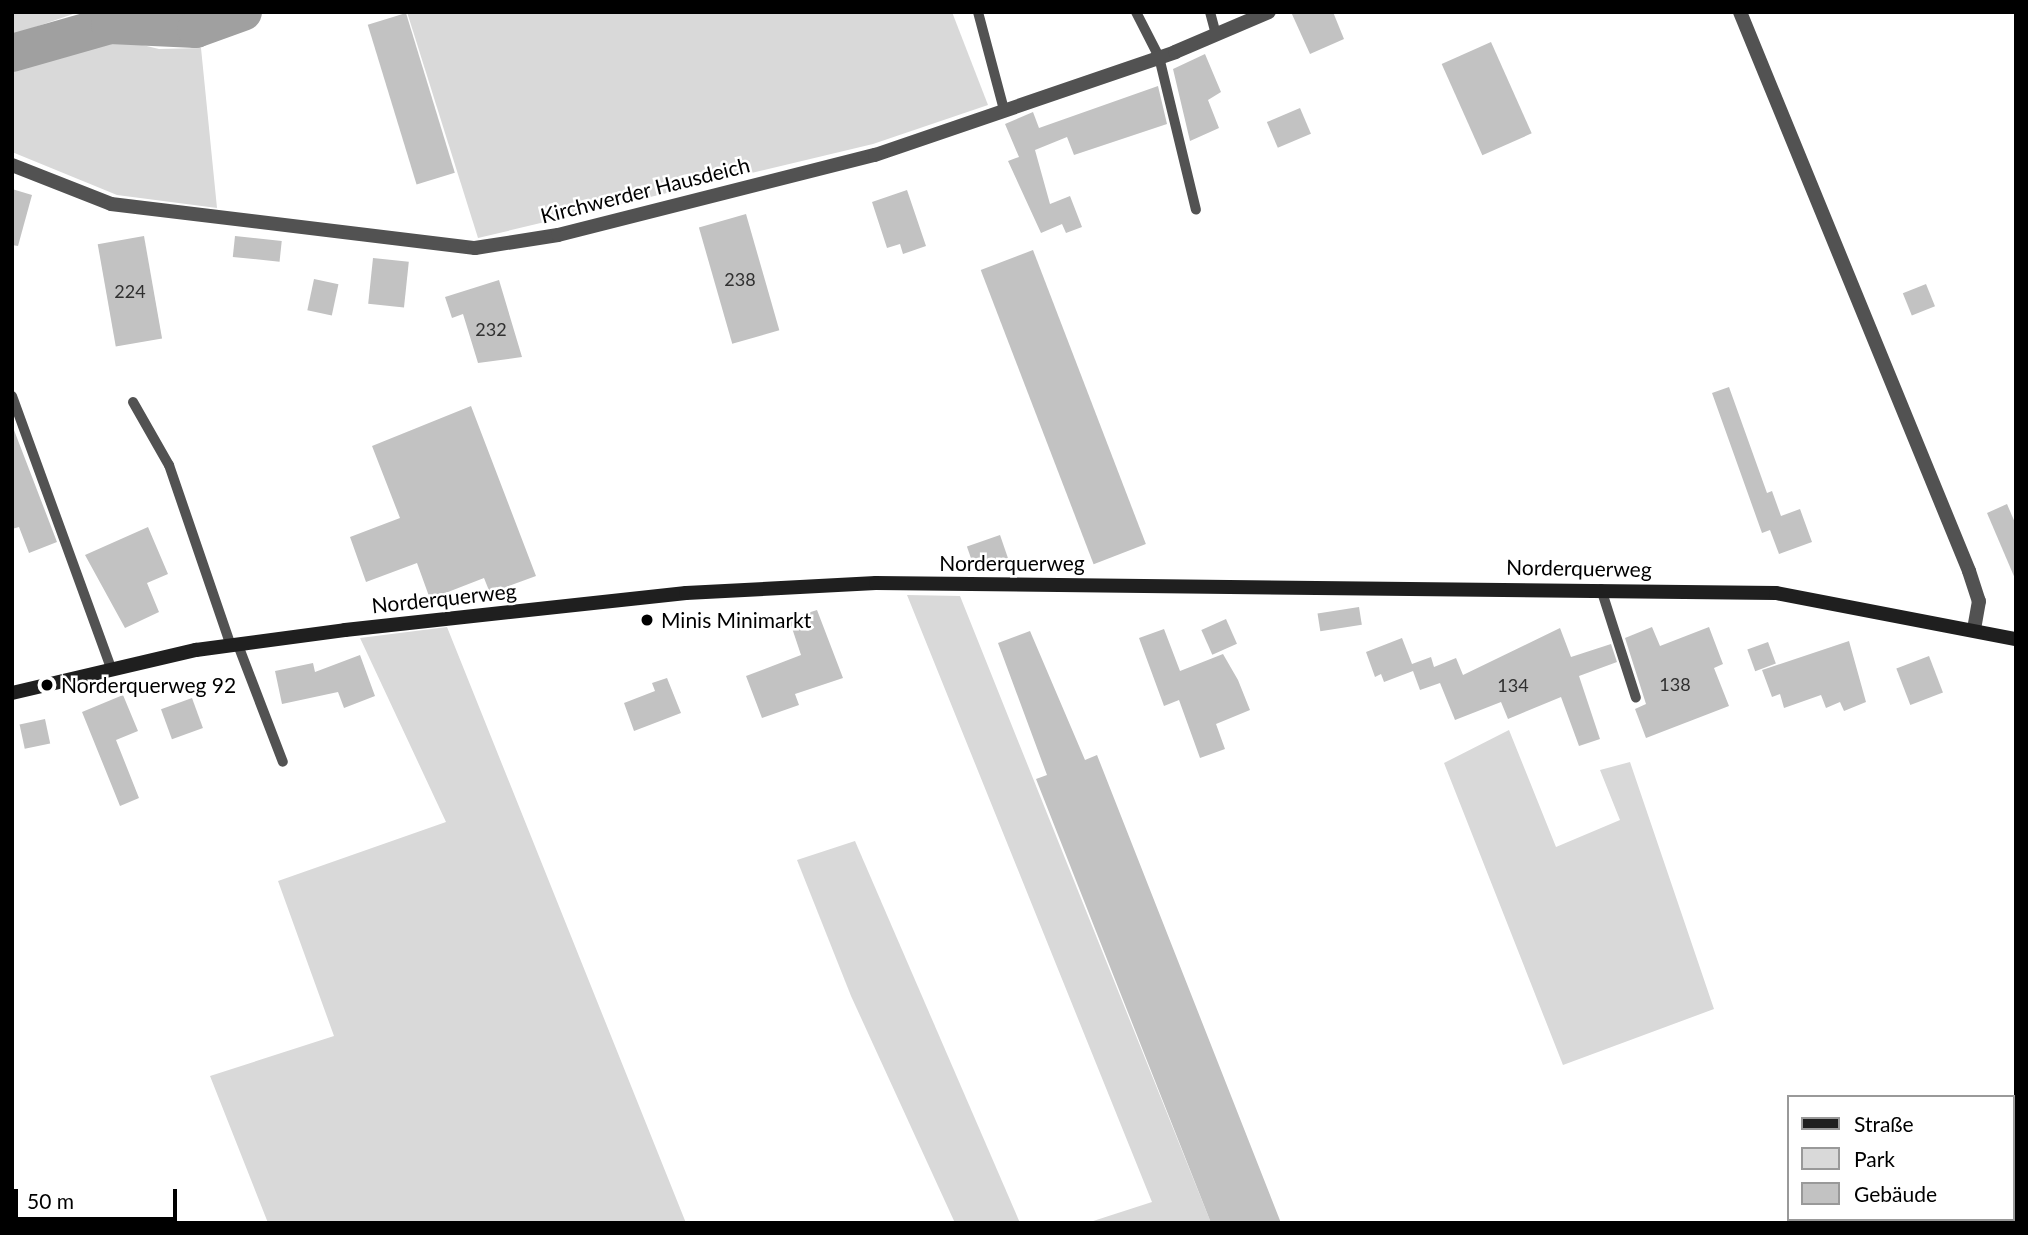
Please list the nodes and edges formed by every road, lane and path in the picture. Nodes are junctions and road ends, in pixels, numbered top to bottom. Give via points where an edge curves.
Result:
1 (978, 12) edge
2 (1136, 12) edge
3 (1209, 12) edge
4 (1269, 12) edge
5 (1741, 12) edge
6 (1216, 35) junction
7 (1159, 57) junction
8 (1004, 110) junction
9 (12, 165) edge
10 (1196, 210) dead end
11 (12, 396) edge
12 (133, 402) dead end
13 (1601, 589) junction
14 (1974, 629) junction
15 (2016, 639) edge
16 (234, 645) junction
17 (111, 668) junction
18 (12, 693) edge
19 (1636, 698) dead end
20 (284, 762) dead end

1 - 8 lane
2 - 7 lane
3 - 6 lane
4 - 6 street, Kirchwerder Hausdeich
5 - 14 street via 1969,571 1979,601
6 - 7 street, Kirchwerder Hausdeich
7 - 8 street, Kirchwerder Hausdeich
7 - 10 lane
8 - 9 street, Kirchwerder Hausdeich via 875,155 558,235 475,248 111,204
11 - 17 lane
12 - 16 lane via 169,465
13 - 14 street, Norderquerweg via 1776,593
13 - 16 street, Norderquerweg via 876,583 686,593
13 - 19 lane
14 - 15 street, Norderquerweg
16 - 17 street, Norderquerweg
16 - 20 lane
17 - 18 street, Norderquerweg

